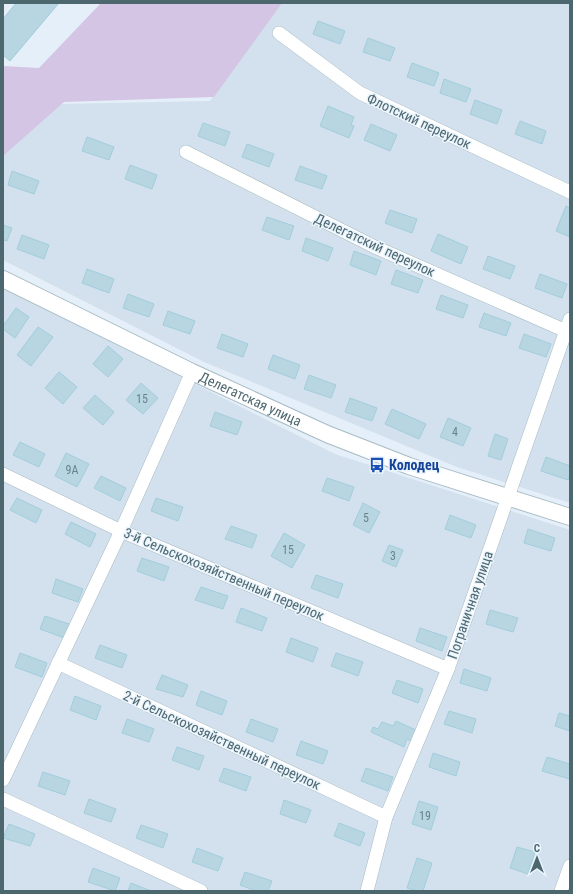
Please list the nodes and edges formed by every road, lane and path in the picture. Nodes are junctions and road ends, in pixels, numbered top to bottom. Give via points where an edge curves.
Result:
1 (279, 33) dead end
2 (186, 152) dead end
3 (570, 192) edge
4 (3, 279) edge
5 (568, 325) edge
6 (192, 372) junction
7 (3, 474) edge
8 (507, 498) junction
9 (570, 517) edge
10 (121, 531) junction
11 (58, 663) junction
12 (448, 669) junction
13 (3, 780) edge
14 (3, 799) edge
15 (386, 817) junction
16 (570, 866) edge
17 (201, 891) edge
18 (367, 891) edge
19 (561, 891) edge

1 - 3 street, Флотский переулок via 360,93
2 - 5 street, Делегатский переулок via 376,247
4 - 6 street, Делегатская улица
5 - 8 street, Пограничная улица
6 - 8 street, Делегатская улица via 327,434 409,466
6 - 10 street
7 - 10 street, 3-й Сельскохозяйственный переулок
8 - 9 street, Делегатская улица
8 - 12 street, Пограничная улица
10 - 11 street
10 - 12 street, 3-й Сельскохозяйственный переулок
11 - 13 street
11 - 15 street, 2-й Сельскохозяйственный переулок
12 - 15 street, Пограничная улица
14 - 17 street
15 - 18 street, Пограничная улица
16 - 19 street

